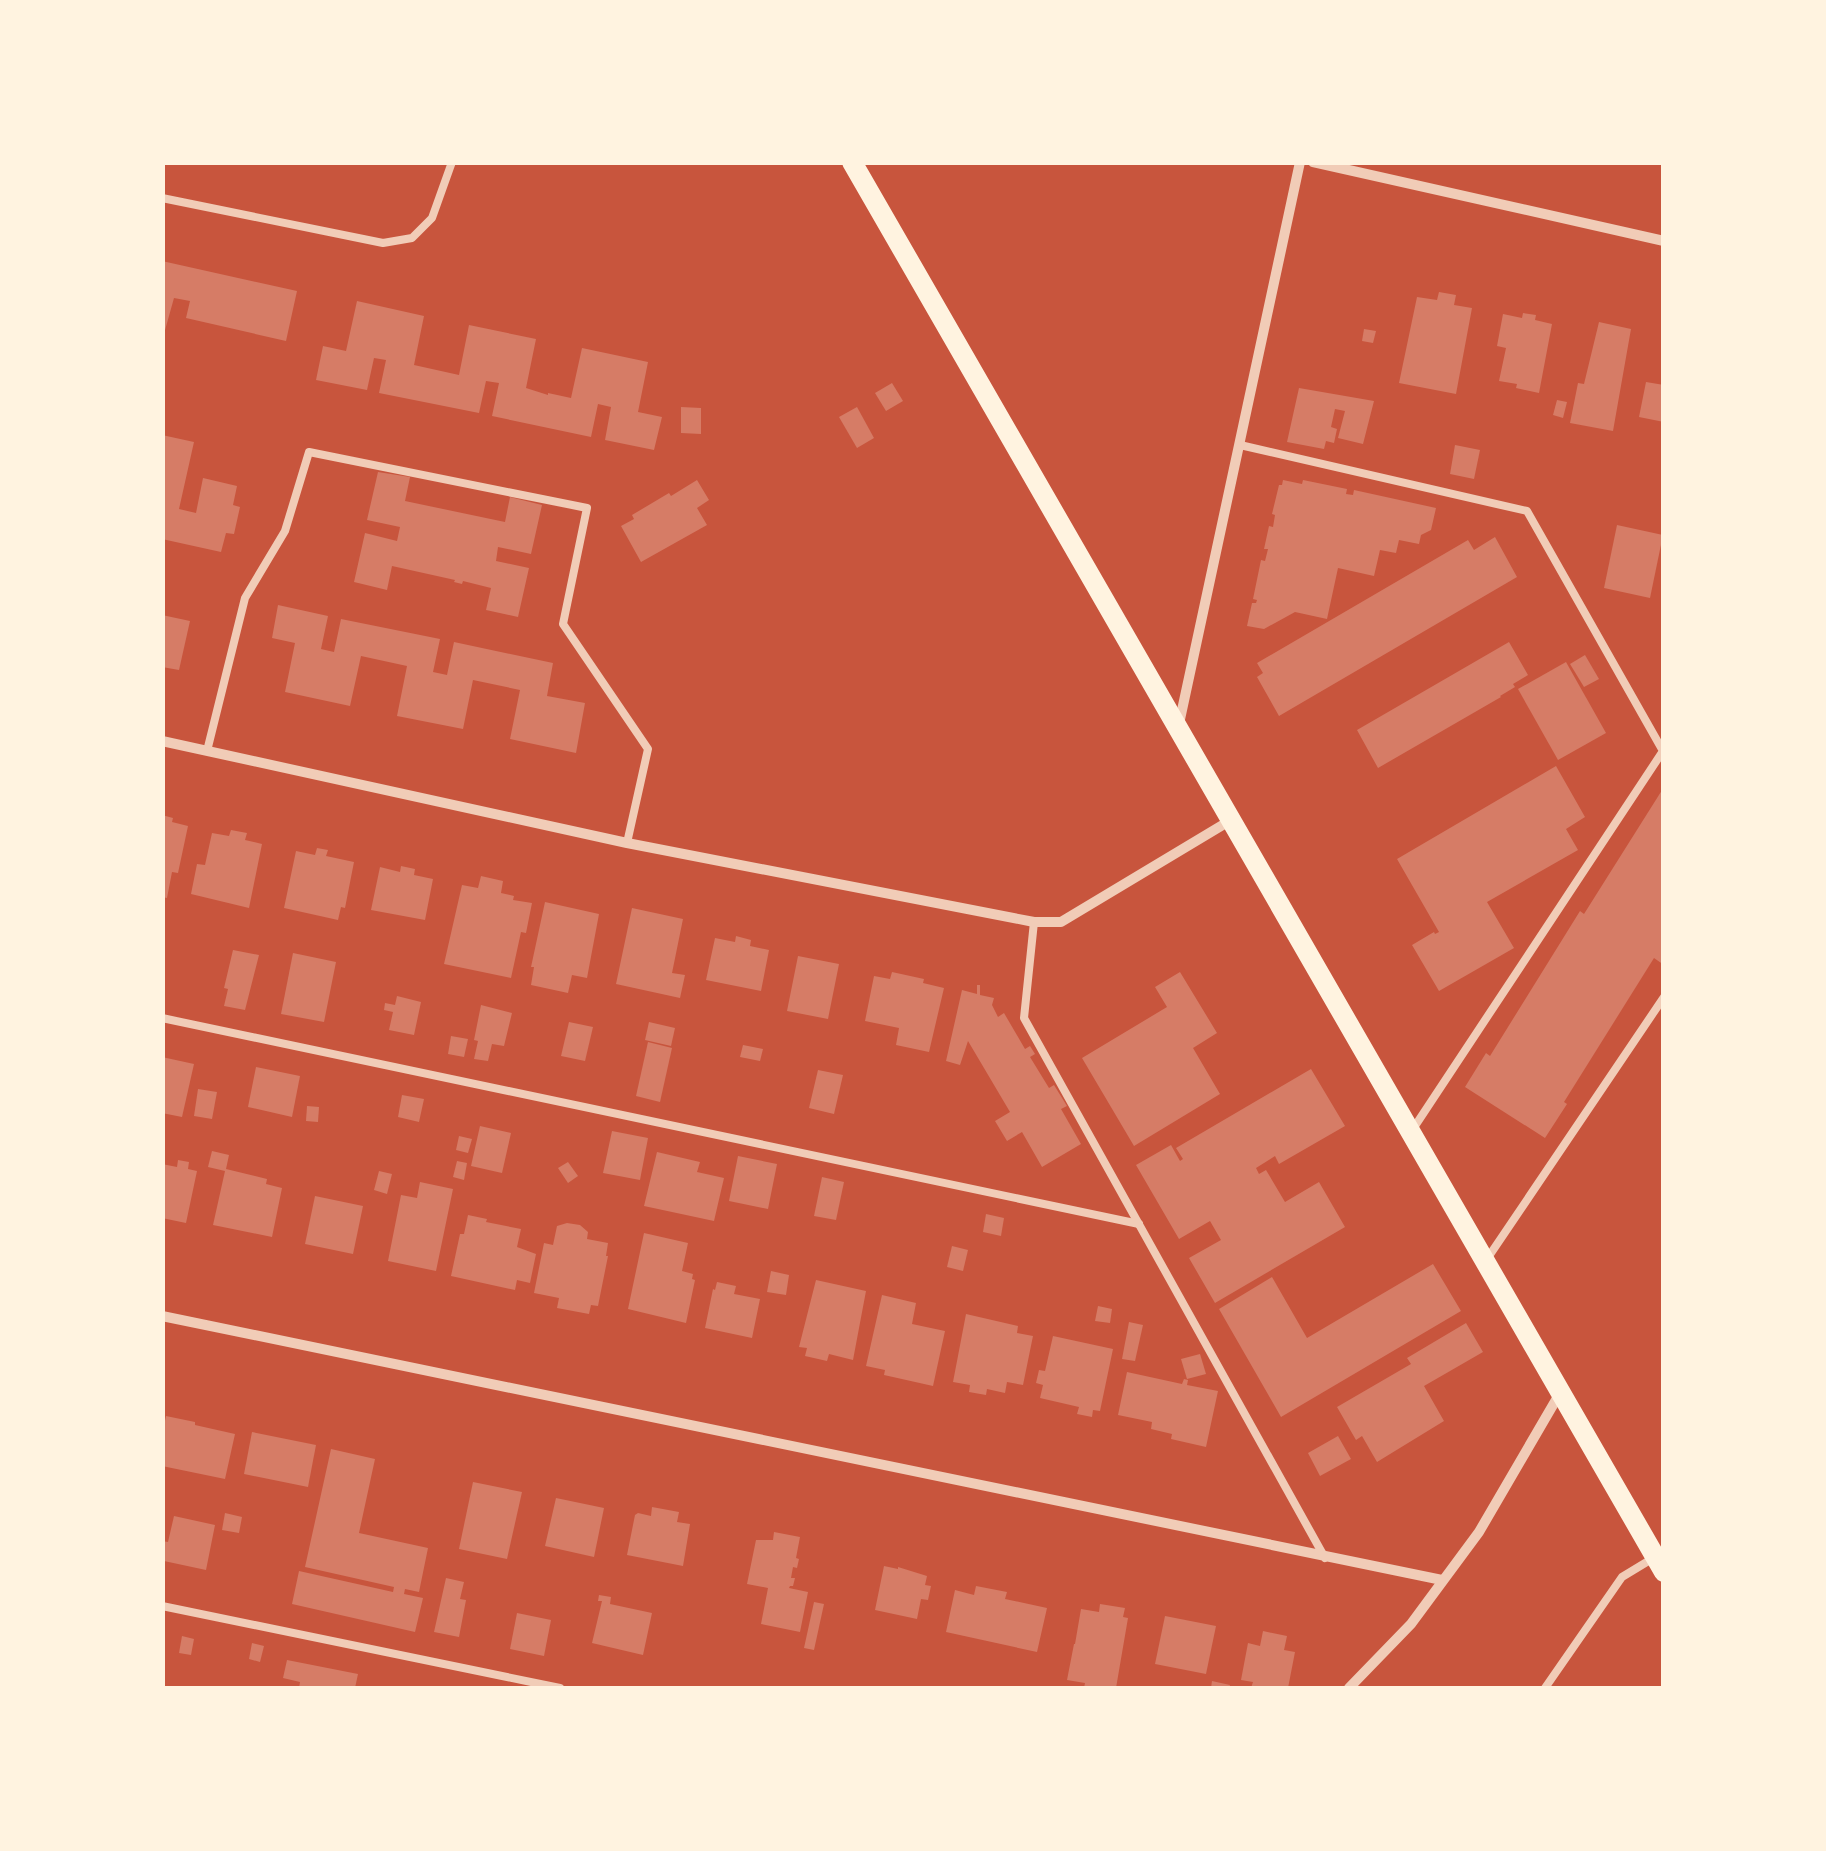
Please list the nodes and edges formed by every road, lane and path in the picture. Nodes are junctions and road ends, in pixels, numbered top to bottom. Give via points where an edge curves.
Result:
1 (452, 162) edge
2 (852, 162) edge
3 (1300, 162) edge
4 (1312, 162) edge
5 (162, 198) edge
6 (1664, 241) edge
7 (1240, 444) junction
8 (1178, 728) junction
9 (162, 741) edge
10 (207, 750) junction
11 (1231, 820) junction
12 (627, 843) junction
13 (1034, 922) junction
14 (1664, 996) edge
15 (162, 1018) edge
16 (1410, 1133) junction
17 (1139, 1224) junction
18 (1485, 1263) junction
19 (162, 1316) edge
20 (1560, 1394) junction
21 (1325, 1558) junction
22 (1659, 1565) edge
23 (1442, 1580) junction
24 (162, 1606) edge
25 (560, 1688) edge
26 (1349, 1688) edge
27 (1545, 1688) edge

1 - 5 lane via 432,218 412,238 384,242
2 - 8 main road
3 - 7 street
4 - 6 street
7 - 8 street
7 - 16 lane via 1528,511 1663,751
8 - 11 main road
9 - 10 street
10 - 12 street
10 - 12 lane via 245,598 286,531 308,452 586,508 563,624 648,750
11 - 13 street via 1061,922
11 - 16 main road
12 - 13 street
13 - 17 lane via 1024,1018
14 - 18 lane
15 - 17 lane
16 - 18 main road
17 - 21 lane
18 - 20 main road
19 - 21 street
20 - 22 main road
20 - 23 street via 1479,1532
21 - 23 street
22 - 27 lane via 1622,1577
23 - 26 street via 1411,1624
24 - 25 lane

